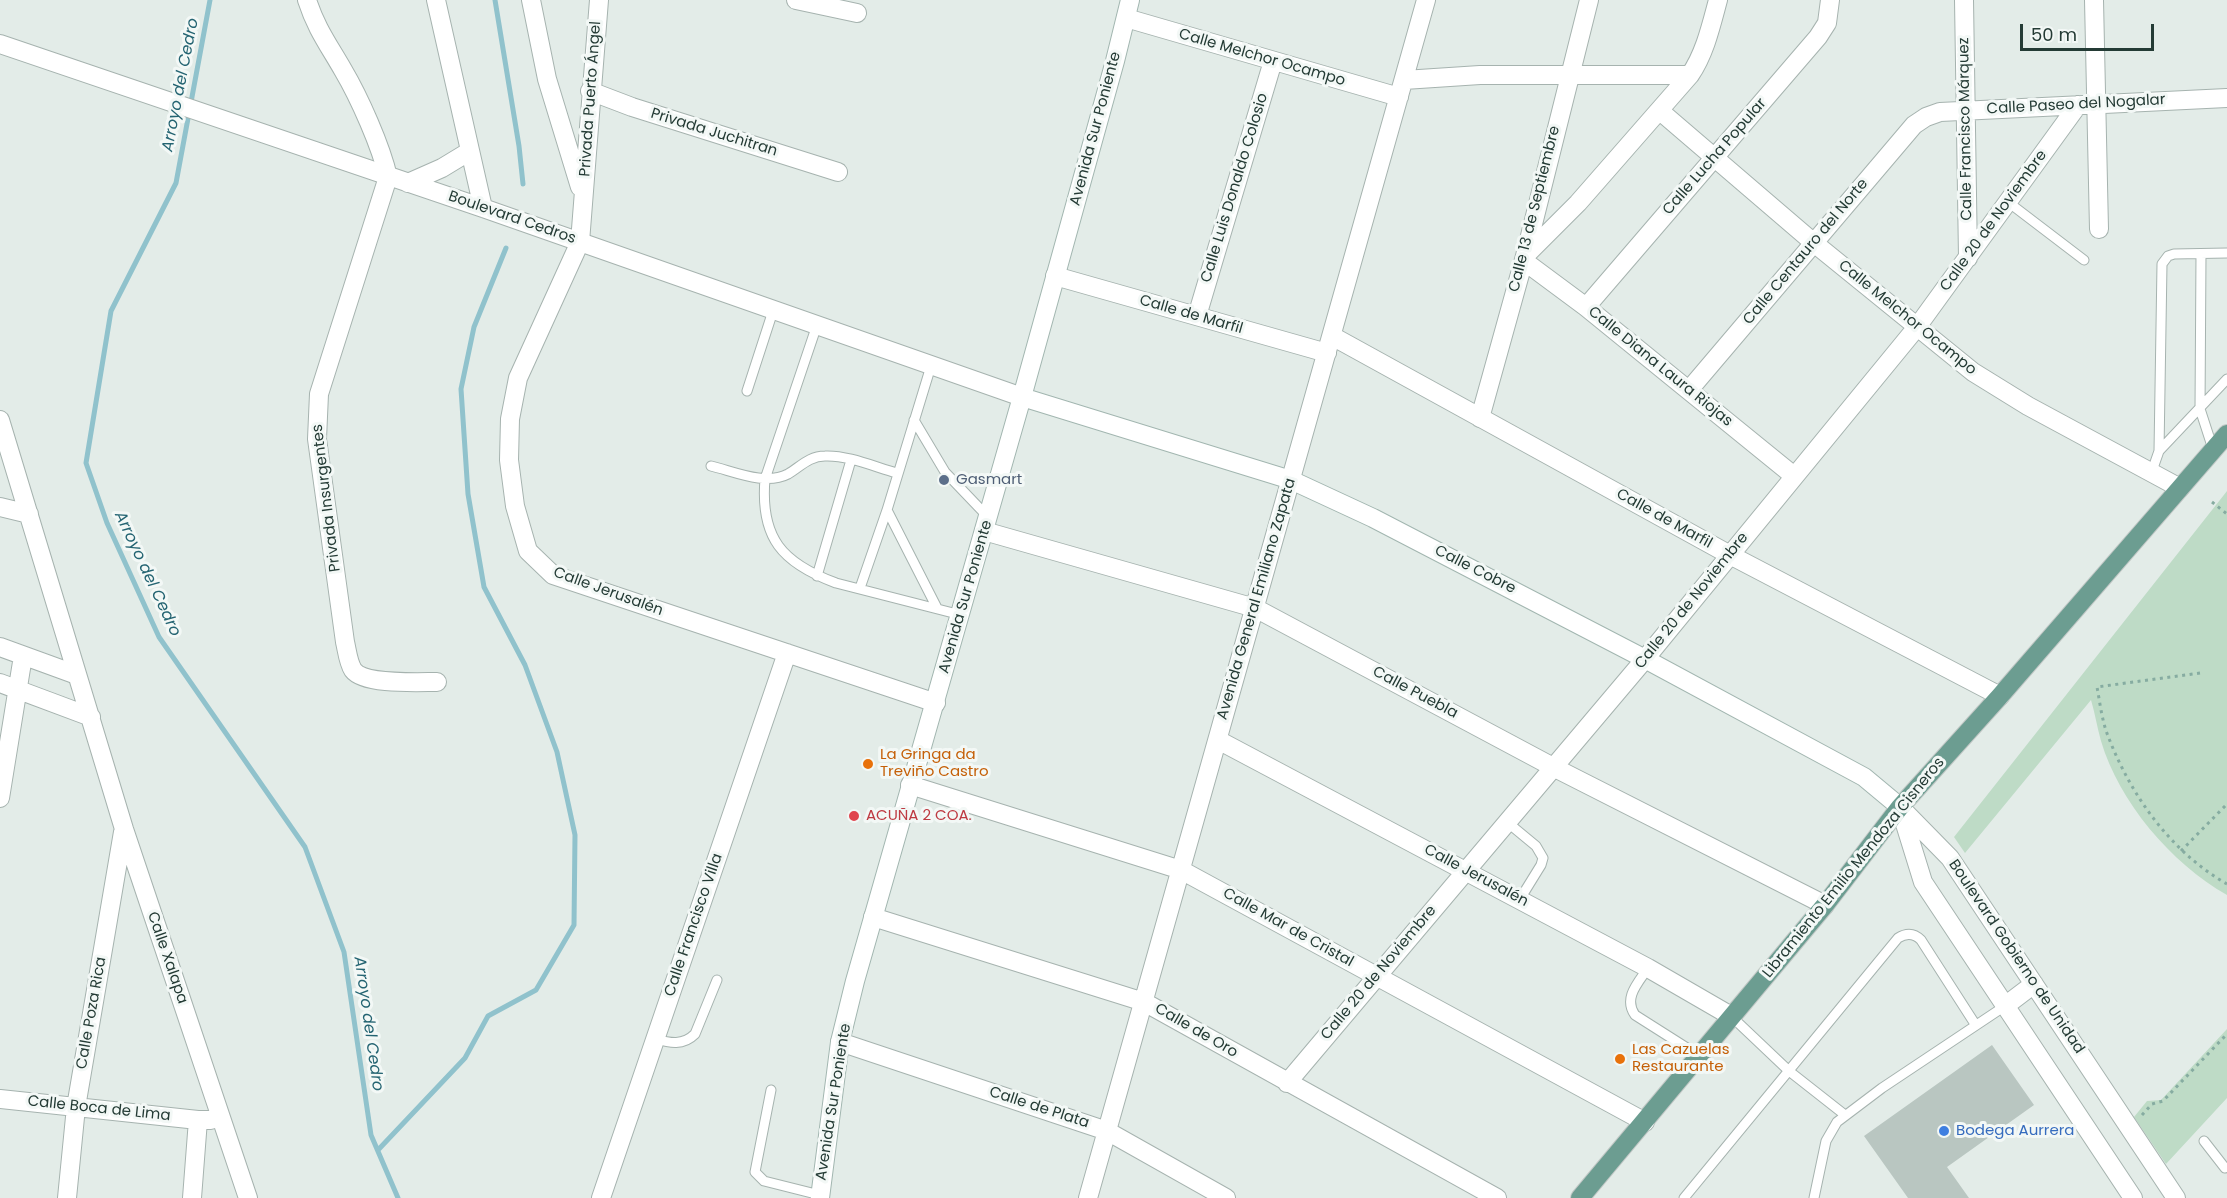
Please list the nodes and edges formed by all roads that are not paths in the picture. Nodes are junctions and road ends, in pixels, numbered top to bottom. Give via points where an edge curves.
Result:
1 (307, 0) edge
2 (436, 0) edge
3 (531, 0) edge
4 (599, 0) edge
5 (796, 0) edge
6 (1426, 0) edge
7 (1589, 0) edge
8 (1719, 0) edge
9 (1830, 0) edge
10 (1964, 0) edge
11 (2094, 0) edge
12 (1128, 9) edge
13 (856, 13) dead end
14 (0, 44) edge
15 (1273, 61) junction
16 (1569, 75) junction
17 (1690, 75) junction
18 (1402, 88) junction
19 (590, 91) junction
20 (2227, 99) edge
21 (2097, 104) junction
22 (2078, 105) junction
23 (1967, 110) junction
24 (1660, 111) junction
25 (1926, 117) joint
26 (470, 151) junction
27 (1714, 159) junction
28 (838, 172) dead end
29 (388, 177) junction
30 (408, 183) junction
31 (583, 198) junction
32 (2008, 202) junction
33 (483, 208) junction
34 (2098, 229) dead end
35 (580, 242) junction
36 (1814, 243) junction
37 (2227, 253) edge
38 (2202, 254) junction
39 (1968, 258) junction
40 (1524, 259) junction
41 (2084, 260) dead end
42 (1055, 276) junction
43 (1586, 307) junction
44 (773, 311) junction
45 (1197, 316) junction
46 (817, 326) junction
47 (1917, 327) junction
48 (1329, 345) junction
49 (931, 366) junction
50 (2227, 379) edge
51 (1689, 390) junction
52 (747, 391) dead end
53 (1022, 397) junction
54 (2200, 409) junction
55 (1480, 418) junction
56 (0, 420) edge
57 (914, 420) junction
58 (2227, 434) edge
59 (2213, 449) junction
60 (2159, 451) junction
61 (851, 460) junction
62 (711, 466) dead end
63 (2152, 471) junction
64 (897, 473) junction
65 (1794, 476) junction
66 (765, 479) junction
67 (1291, 480) junction
68 (2181, 488) junction
69 (0, 507) edge
70 (887, 510) junction
71 (29, 514) junction
72 (986, 524) junction
73 (1730, 555) junction
74 (817, 576) junction
75 (860, 588) junction
76 (937, 608) junction
77 (1255, 608) junction
78 (961, 615) junction
79 (0, 647) edge
80 (786, 652) junction
81 (23, 656) junction
82 (1646, 659) junction
83 (77, 675) junction
84 (437, 682) dead end
85 (9, 686) edge
86 (2000, 696) junction
87 (936, 703) junction
88 (91, 717) junction
89 (1218, 740) junction
90 (1553, 767) junction
91 (910, 785) junction
92 (0, 798) edge
93 (1900, 807) junction
94 (1507, 822) junction
95 (124, 829) junction
96 (1181, 870) junction
97 (1466, 870) junction
98 (1520, 899) junction
99 (1825, 905) junction
100 (873, 917) junction
101 (1648, 968) junction
102 (1375, 976) junction
103 (717, 980) dead end
104 (2034, 984) junction
105 (1144, 1002) junction
106 (2005, 1006) junction
107 (1731, 1016) junction
108 (1975, 1024) junction
109 (656, 1039) junction
110 (840, 1042) junction
111 (1698, 1055) junction
112 (1789, 1071) junction
113 (1287, 1083) junction
114 (771, 1090) dead end
115 (0, 1100) edge
116 (76, 1107) junction
117 (1845, 1115) junction
118 (198, 1120) junction
119 (223, 1121) junction
120 (1645, 1122) junction
121 (1107, 1131) junction
122 (2204, 1141) dead end
123 (2224, 1168) dead end
124 (820, 1196) edge
125 (67, 1198) edge
126 (192, 1198) edge
127 (248, 1198) edge
128 (601, 1198) edge
129 (1088, 1198) edge
130 (1226, 1198) edge
131 (1497, 1198) edge
132 (1580, 1198) edge
133 (1684, 1198) edge
134 (1814, 1198) edge
135 (2133, 1198) edge
136 (2176, 1198) edge

1 - 29 street via 315,25 349,82
2 - 26 street
3 - 31 street, Privada Puerto Ángel via 546,80
4 - 19 street, Privada Puerto Ángel
5 - 13 street
6 - 18 street, Avenida General Emiliano Zapata
7 - 16 street, Calle 13 de Septiembre
8 - 17 street via 1704,50
9 - 27 street, Calle Lucha Popular via 1827,22 1818,37
10 - 23 street, Calle Francisco Márquez
11 - 21 street
12 - 15 street, Calle Melchor Ocampo
12 - 42 street, Avenida Sur Poniente
14 - 29 street, Boulevard Cedros
15 - 18 street, Calle Melchor Ocampo
15 - 45 street, Calle Luis Donaldo Colosio
16 - 17 street, Calle Melchor Ocampo
16 - 18 street, Calle Melchor Ocampo via 1480,75
16 - 40 street, Calle 13 de Septiembre
17 - 24 street
18 - 48 street, Avenida General Emiliano Zapata
19 - 28 street, Privada Juchitran
19 - 31 street, Privada Puerto Ángel
20 - 21 street, Calle Paseo del Nogalar
21 - 22 street, Calle Paseo del Nogalar
21 - 34 street
22 - 23 street, Calle Paseo del Nogalar
22 - 32 street, Calle 20 de Noviembre
23 - 25 street, Calle Paseo del Nogalar
23 - 39 street, Calle Francisco Márquez
24 - 27 street, Calle Melchor Ocampo
24 - 40 street
25 - 36 street, Calle Centauro del Norte via 1914,125
26 - 30 street
26 - 33 street
27 - 36 street, Calle Melchor Ocampo
27 - 43 street, Calle Lucha Popular
29 - 30 street, Boulevard Cedros
29 - 84 street, Privada Insurgentes via 319,394 317,439 352,669 360,677 375,680
30 - 33 street, Boulevard Cedros
31 - 35 street, Privada Puerto Ángel
32 - 39 street, Calle 20 de Noviembre
32 - 41 lane
33 - 35 street, Boulevard Cedros
35 - 44 street, Boulevard Cedros
35 - 80 street, Calle Jerusalén via 518,378 510,419 514,506 528,551 553,575
36 - 47 street, Calle Melchor Ocampo
36 - 51 street, Calle Centauro del Norte
37 - 38 lane
38 - 54 lane
38 - 60 lane via 2174,254 2162,264
39 - 47 street, Calle 20 de Noviembre
40 - 43 street, Calle Diana Laura Riojas
40 - 55 street, Calle 13 de Septiembre
42 - 45 street, Calle de Marfil
42 - 53 street, Avenida Sur Poniente
43 - 51 street, Calle Diana Laura Riojas
44 - 46 street, Boulevard Cedros
44 - 52 lane
45 - 48 street, Calle de Marfil
46 - 49 street, Boulevard Cedros
46 - 66 lane
47 - 63 street, Calle Melchor Ocampo via 1972,372
47 - 65 street, Calle 20 de Noviembre
48 - 55 street, Calle de Marfil
48 - 67 street, Avenida General Emiliano Zapata
49 - 53 street, Boulevard Cedros
49 - 57 lane
50 - 54 lane
51 - 65 street, Calle Diana Laura Riojas
53 - 67 street, Calle Cobre
53 - 72 street, Avenida Sur Poniente
54 - 59 lane
54 - 60 lane
55 - 73 street, Calle de Marfil
56 - 71 street, Calle Xalapa
57 - 64 lane
57 - 72 lane via 945,471
58 - 59 main road, Libramiento Emilio Mendoza Cisneros
59 - 68 main road, Libramiento Emilio Mendoza Cisneros
60 - 63 lane
61 - 64 lane
61 - 66 lane via 815,457 787,475
61 - 74 lane
62 - 66 lane
63 - 68 street, Calle Melchor Ocampo
64 - 70 lane
65 - 73 street, Calle 20 de Noviembre
66 - 74 lane via 763,502 777,546
67 - 77 street, Avenida General Emiliano Zapata
67 - 82 street, Calle Cobre via 1383,523
68 - 86 main road, Libramiento Emilio Mendoza Cisneros
69 - 71 street
70 - 75 lane
70 - 76 lane
71 - 83 street, Calle Xalapa
72 - 77 street, Calle Puebla
72 - 78 street, Avenida Sur Poniente
73 - 82 street, Calle 20 de Noviembre
73 - 86 street, Calle de Marfil
74 - 75 lane
75 - 76 lane
76 - 78 lane
77 - 89 street, Avenida General Emiliano Zapata
77 - 90 street, Calle Puebla
78 - 87 street, Avenida Sur Poniente
79 - 81 street
80 - 87 street, Calle Jerusalén
80 - 109 street, Calle Francisco Villa
81 - 83 street
81 - 85 street
82 - 90 street, Calle 20 de Noviembre
82 - 93 street, Calle Cobre via 1864,777
83 - 88 street, Calle Xalapa
85 - 88 street
85 - 92 street
86 - 93 main road, Libramiento Emilio Mendoza Cisneros
87 - 91 street, Avenida Sur Poniente
88 - 95 street, Calle Xalapa
89 - 96 street, Avenida General Emiliano Zapata
89 - 97 street, Calle Jerusalén
90 - 94 street, Calle 20 de Noviembre
90 - 99 street, Calle Puebla
91 - 96 street, Calle Mar de Cristal
91 - 100 street, Avenida Sur Poniente
93 - 99 main road, Libramiento Emilio Mendoza Cisneros
93 - 104 street, Boulevard Gobierno de Unidad via 1950,858
93 - 106 street via 1923,882
94 - 97 street, Calle 20 de Noviembre
94 - 98 lane via 1536,846 1543,858
95 - 116 street, Calle Poza Rica
95 - 119 street, Calle Xalapa
96 - 102 street, Calle Mar de Cristal
96 - 105 street, Avenida General Emiliano Zapata
97 - 98 street, Calle Jerusalén
97 - 102 street, Calle 20 de Noviembre
98 - 101 street, Calle Jerusalén
99 - 107 main road, Libramiento Emilio Mendoza Cisneros
100 - 105 street, Calle de Oro
100 - 110 street, Avenida Sur Poniente
101 - 107 street, Calle Jerusalén
101 - 111 lane via 1631,994 1630,1008 1635,1016
102 - 113 street, Calle 20 de Noviembre
102 - 120 street, Calle Mar de Cristal
103 - 109 lane via 689,1041
104 - 106 street
104 - 136 street, Boulevard Gobierno de Unidad
105 - 113 street, Calle de Oro
105 - 121 street, Avenida General Emiliano Zapata
106 - 108 lane
106 - 135 street
107 - 111 main road, Libramiento Emilio Mendoza Cisneros
107 - 112 lane
108 - 112 lane via 1921,940 1904,935
108 - 117 lane
109 - 128 street, Calle Francisco Villa
110 - 121 street, Calle de Plata
110 - 124 street, Avenida Sur Poniente
111 - 120 main road, Libramiento Emilio Mendoza Cisneros
112 - 117 lane
112 - 133 lane
113 - 131 street, Calle de Oro
114 - 124 lane via 755,1172 764,1181
115 - 116 street, Calle Boca de Lima
116 - 118 street, Calle Boca de Lima
116 - 125 street, Calle Poza Rica
117 - 134 lane via 1826,1141
118 - 119 street, Calle Boca de Lima
118 - 126 street
119 - 127 street, Calle Xalapa
120 - 132 main road, Libramiento Emilio Mendoza Cisneros
121 - 129 street, Avenida General Emiliano Zapata
121 - 130 street, Calle de Plata
122 - 123 lane

